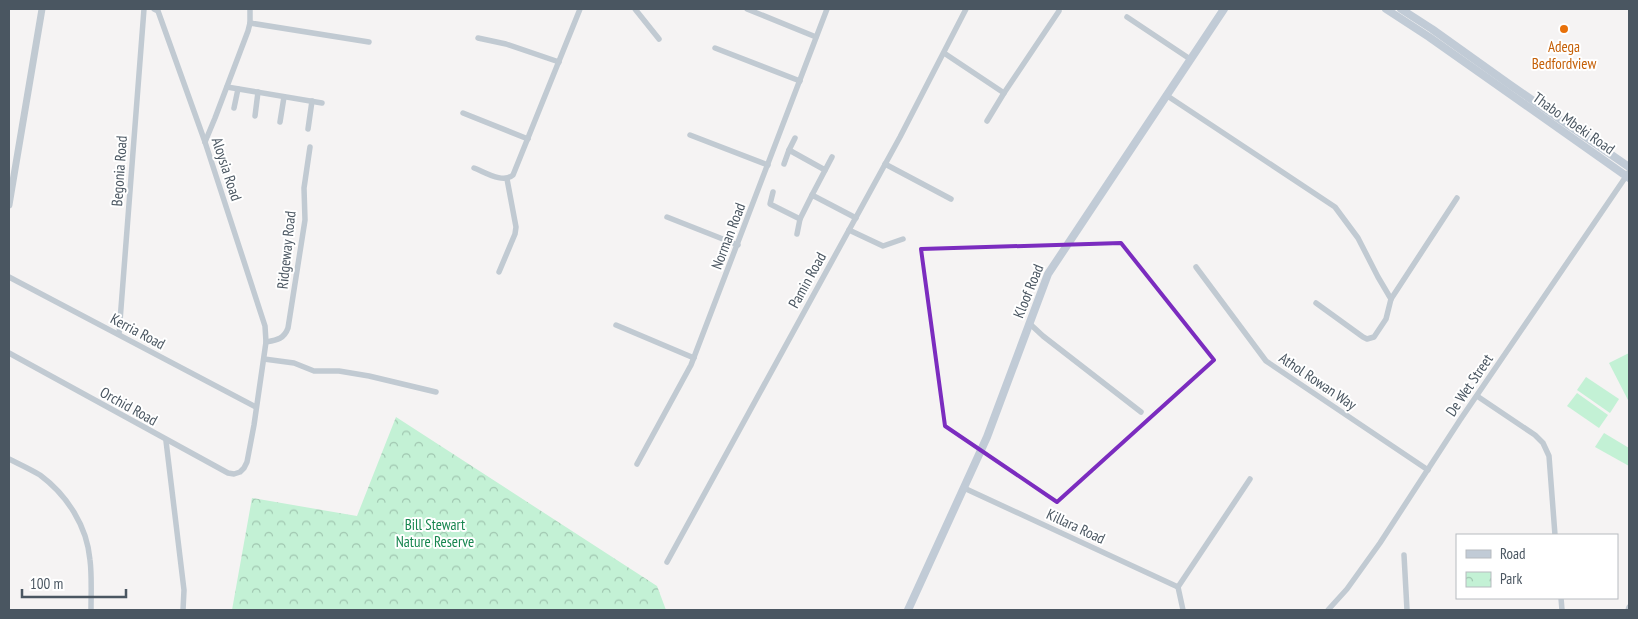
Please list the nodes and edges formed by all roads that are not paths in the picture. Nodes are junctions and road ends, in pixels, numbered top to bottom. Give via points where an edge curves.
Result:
1 (42, 9) edge
2 (144, 9) edge
3 (156, 9) edge
4 (250, 9) edge
5 (580, 9) edge
6 (635, 9) edge
7 (747, 9) edge
8 (828, 9) edge
9 (966, 9) edge
10 (1224, 9) edge
11 (1386, 9) edge
12 (1401, 9) edge
13 (1059, 11) dead end
14 (1126, 17) dead end
15 (250, 23) junction
16 (816, 37) junction
17 (478, 38) dead end
18 (659, 38) dead end
19 (368, 42) dead end
20 (715, 48) dead end
21 (944, 53) junction
22 (1190, 59) junction
23 (559, 62) junction
24 (800, 81) junction
25 (227, 87) junction
26 (1506, 87) junction
27 (238, 89) junction
28 (258, 92) junction
29 (1004, 93) junction
30 (1166, 95) junction
31 (284, 97) junction
32 (312, 101) junction
33 (322, 103) dead end
34 (234, 108) dead end
35 (463, 113) dead end
36 (255, 116) dead end
37 (987, 121) dead end
38 (280, 122) dead end
39 (308, 129) dead end
40 (690, 134) dead end
41 (795, 138) dead end
42 (528, 139) junction
43 (205, 142) junction
44 (310, 147) dead end
45 (789, 150) junction
46 (832, 157) dead end
47 (784, 164) dead end
48 (885, 164) junction
49 (768, 165) junction
50 (1629, 167) edge
51 (474, 168) dead end
52 (825, 170) junction
53 (1628, 175) edge
54 (507, 179) junction
55 (773, 192) dead end
56 (812, 195) junction
57 (1457, 198) dead end
58 (951, 199) dead end
59 (9, 204) edge
60 (666, 217) dead end
61 (856, 218) junction
62 (800, 219) junction
63 (849, 230) junction
64 (797, 234) dead end
65 (903, 238) dead end
66 (738, 245) junction
67 (1196, 267) dead end
68 (499, 272) dead end
69 (9, 277) edge
70 (1391, 299) junction
71 (1316, 303) dead end
72 (1029, 322) junction
73 (616, 325) dead end
74 (119, 334) junction
75 (266, 342) junction
76 (9, 354) edge
77 (694, 358) junction
78 (264, 359) junction
79 (436, 392) dead end
80 (1477, 396) junction
81 (256, 407) junction
82 (1141, 412) dead end
83 (166, 441) junction
84 (9, 459) edge
85 (637, 464) dead end
86 (1428, 470) junction
87 (240, 472) joint
88 (1250, 479) dead end
89 (964, 488) junction
90 (1555, 534) edge
91 (1404, 555) dead end
92 (667, 562) dead end
93 (1178, 587) junction
94 (1629, 607) edge
95 (91, 610) edge
96 (183, 610) edge
97 (908, 610) edge
98 (1183, 610) edge
99 (1328, 610) edge
100 (1407, 610) edge
101 (1628, 610) edge

1 - 59 street
2 - 74 street, Begonia Road
3 - 43 street, Aloysia Road
4 - 15 street
5 - 23 street
6 - 18 street
7 - 16 street
8 - 16 street, Norman Road
9 - 21 street, Pamin Road
10 - 22 main road, Kloof Road
11 - 26 main road
12 - 26 main road
13 - 29 street
14 - 22 street
15 - 19 street
15 - 25 street
16 - 24 street, Norman Road
17 - 23 street via 512,45
20 - 24 street
21 - 29 street
21 - 48 street, Pamin Road
22 - 30 main road, Kloof Road
23 - 42 street
24 - 49 street, Norman Road
25 - 27 street
25 - 43 street
26 - 50 main road, Thabo Mbeki Road
26 - 53 main road, Thabo Mbeki Road
27 - 28 street
27 - 34 street
28 - 31 street
28 - 36 street
29 - 37 street
30 - 70 street via 1335,207 1358,238
30 - 72 main road, Kloof Road via 1058,257 1043,284
31 - 32 street
31 - 38 street
32 - 33 street
32 - 39 street
35 - 42 street
40 - 49 street
41 - 45 street
42 - 54 street via 513,176
43 - 75 street, Aloysia Road via 265,326
44 - 75 street, Ridgeway Road via 304,188 304,220 288,328 280,340
45 - 47 street
45 - 52 street
46 - 52 street
48 - 58 street
48 - 61 street, Pamin Road
49 - 66 street, Norman Road
51 - 54 street
52 - 56 street
53 - 80 street, De Wet Street
54 - 68 street via 516,227
55 - 62 street via 770,204
56 - 61 street
56 - 62 street
57 - 70 street
60 - 66 street
61 - 63 street, Pamin Road
62 - 64 street
63 - 65 street via 883,246
63 - 92 street, Pamin Road
66 - 77 street, Norman Road
67 - 86 street, Athol Rowan Way via 1266,361
69 - 74 street, Kerria Road
70 - 71 street via 1384,324 1370,338
72 - 82 street
72 - 89 main road, Kloof Road via 987,437
73 - 77 street
74 - 81 street, Kerria Road
75 - 78 street, Aloysia Road
76 - 83 street, Orchid Road
77 - 85 street, Norman Road
78 - 79 street via 294,363 314,371 369,376
78 - 81 street, Aloysia Road
80 - 86 street, De Wet Street
80 - 90 street via 1535,434 1545,447 1549,456
81 - 87 street, Aloysia Road via 247,462
83 - 87 street, Orchid Road via 228,473
83 - 96 street via 184,590
84 - 95 street via 39,475 72,507 89,552
86 - 99 street, De Wet Street via 1352,581
88 - 93 street
89 - 93 street, Killara Road
89 - 97 main road, Kloof Road
91 - 100 street
93 - 98 street
94 - 101 street

